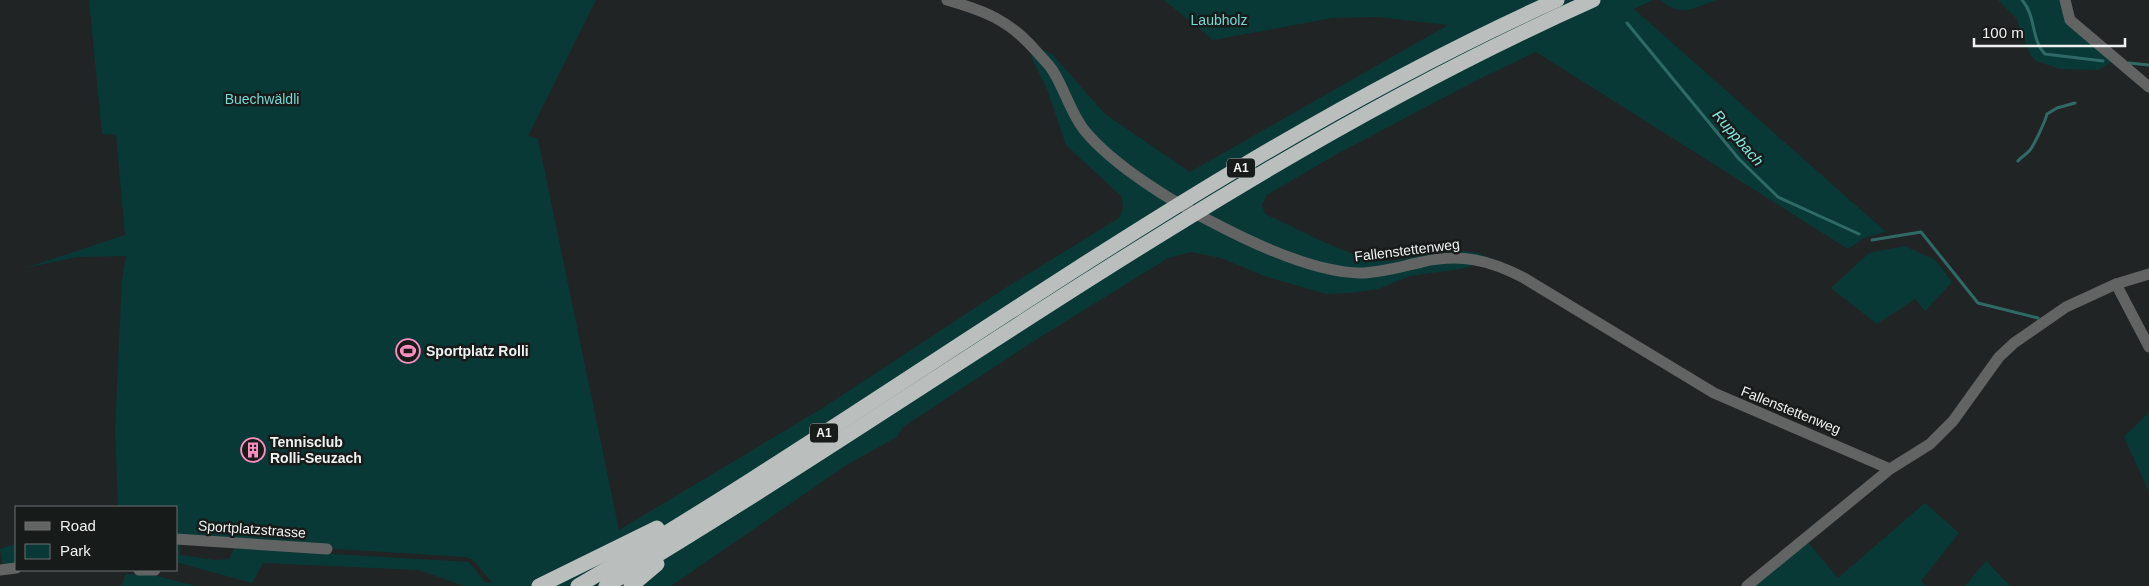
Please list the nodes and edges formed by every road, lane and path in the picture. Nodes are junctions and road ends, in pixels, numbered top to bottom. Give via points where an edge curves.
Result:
1 (947, 0) edge
2 (1557, 0) edge
3 (1594, 0) edge
4 (2065, 0) edge
5 (2149, 87) edge
6 (2149, 274) edge
7 (2116, 284) junction
8 (2149, 348) edge
9 (1890, 469) junction
10 (710, 507) junction
11 (693, 534) junction
12 (178, 539) edge
13 (327, 549) dead end
14 (15, 568) edge
15 (0, 570) edge
16 (539, 586) edge
17 (578, 586) edge
18 (606, 586) edge
19 (631, 586) edge
20 (1748, 586) edge

1 - 9 street, Fallenstettenweg via 978,9 1014,28 1053,70 1084,130 1097,144 1166,196 1212,222 1289,256 1344,271 1375,272 1462,257 1494,264 1524,278 1731,402
2 - 10 highway, A1 via 1444,55 1246,165 1095,258
3 - 11 highway, A1 via 1511,37 1407,90 1242,184
4 - 5 street via 2070,20
6 - 7 street
7 - 8 street
7 - 9 street via 2066,307 2014,342 1999,357 1954,422 1930,444
9 - 20 street
10 - 16 highway, A1 via 674,520
10 - 17 highway, A1
11 - 18 highway, A1
11 - 19 highway, A1
12 - 13 street, Sportplatzstrasse
14 - 15 street

